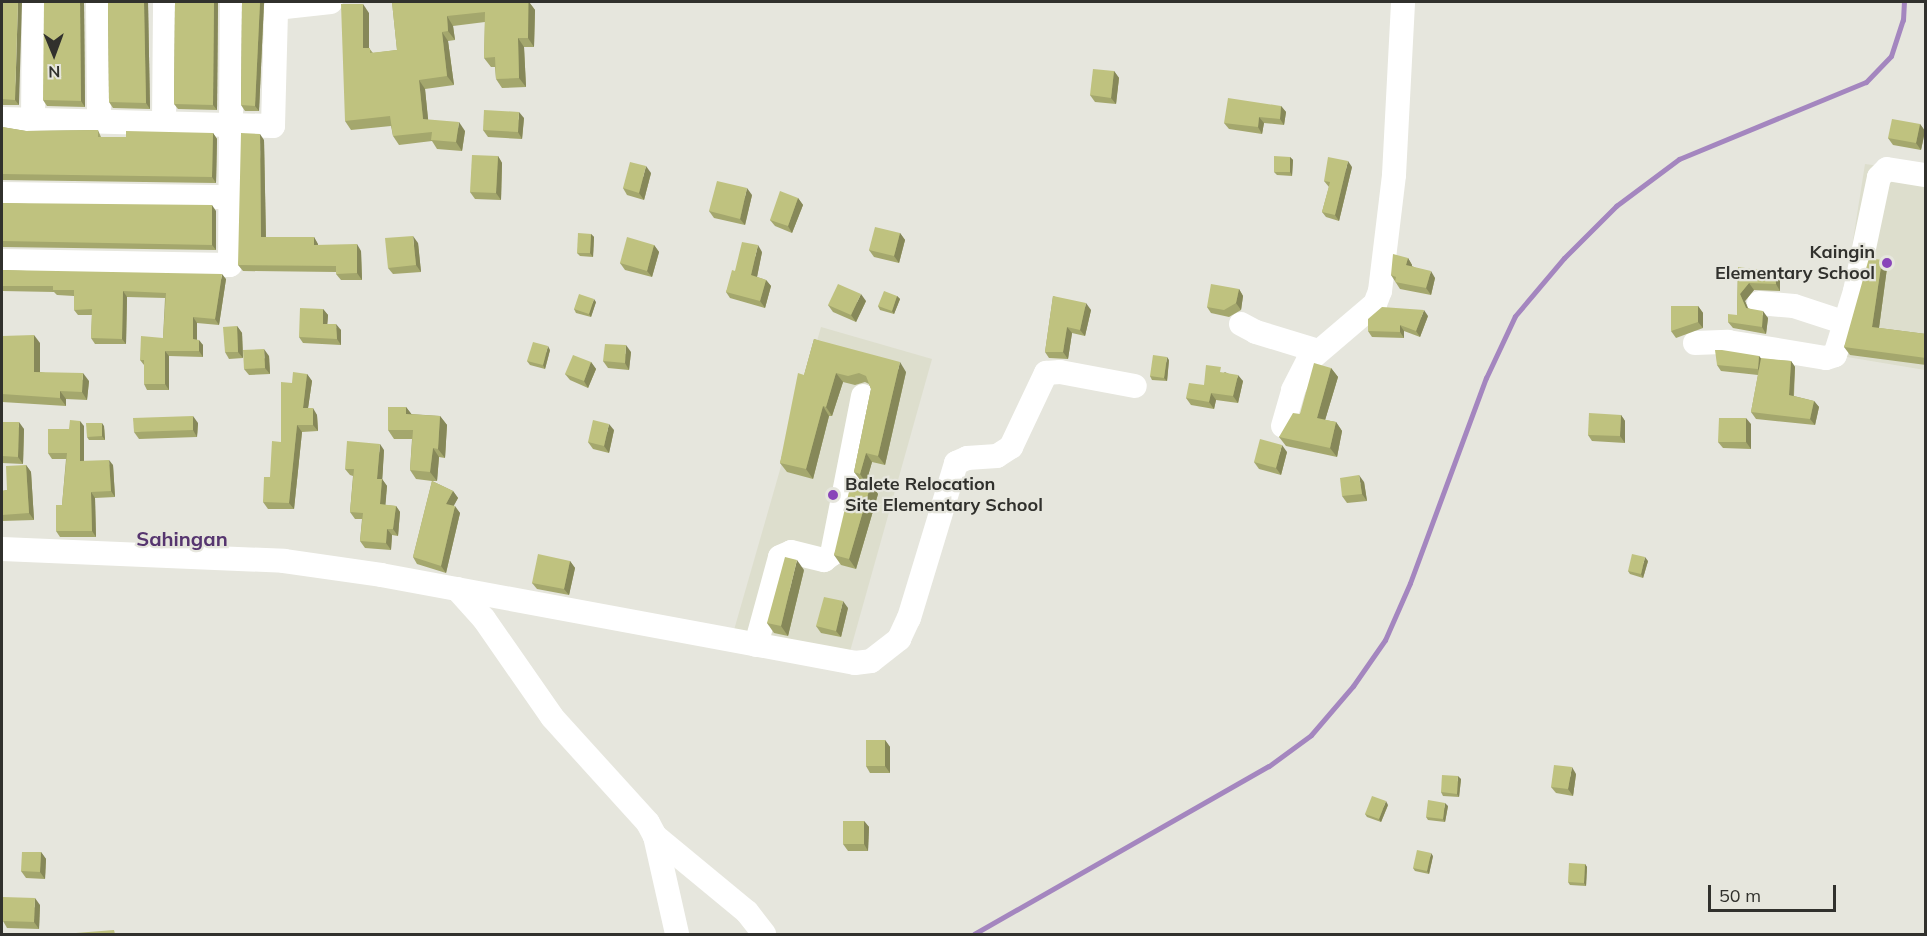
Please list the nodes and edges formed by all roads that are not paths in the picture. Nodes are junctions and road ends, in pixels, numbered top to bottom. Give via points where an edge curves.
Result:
1 (34, 2) edge
2 (98, 2) edge
3 (165, 2) edge
4 (232, 2) edge
5 (331, 2) edge
6 (1403, 2) edge
7 (2, 119) edge
8 (33, 120) junction
9 (99, 121) junction
10 (164, 123) junction
11 (231, 125) junction
12 (1926, 175) edge
13 (2, 194) edge
14 (231, 196) junction
15 (2, 261) edge
16 (1759, 303) dead end
17 (1845, 322) junction
18 (1241, 324) dead end
19 (1695, 344) dead end
20 (1318, 351) junction
21 (1135, 386) dead end
22 (863, 396) dead end
23 (1283, 426) edge
24 (2, 549) edge
25 (457, 589) junction
26 (756, 645) junction
27 (655, 836) junction
28 (677, 934) edge
29 (764, 934) edge

1 - 8 street
2 - 9 street
3 - 10 street
4 - 11 street
5 - 11 street via 276,8 273,126
6 - 20 street via 1394,175 1380,291 1375,304
7 - 8 street
8 - 9 street
9 - 10 street
10 - 11 street
11 - 14 street
12 - 17 street via 1887,169 1879,177
13 - 14 street
14 - 15 street via 230,266
16 - 17 street via 1794,306
17 - 19 street via 1838,350 1831,358 1745,344
18 - 20 street
20 - 23 street via 1299,374
21 - 26 street via 1060,372 1046,373 1011,447 997,456 967,458 956,463 909,618 889,650 872,662 855,663
22 - 26 street via 832,554 824,560 791,552 780,557
24 - 25 street via 284,561
25 - 26 street
25 - 27 street via 484,619 552,717 606,773
27 - 28 street
27 - 29 street via 747,912

